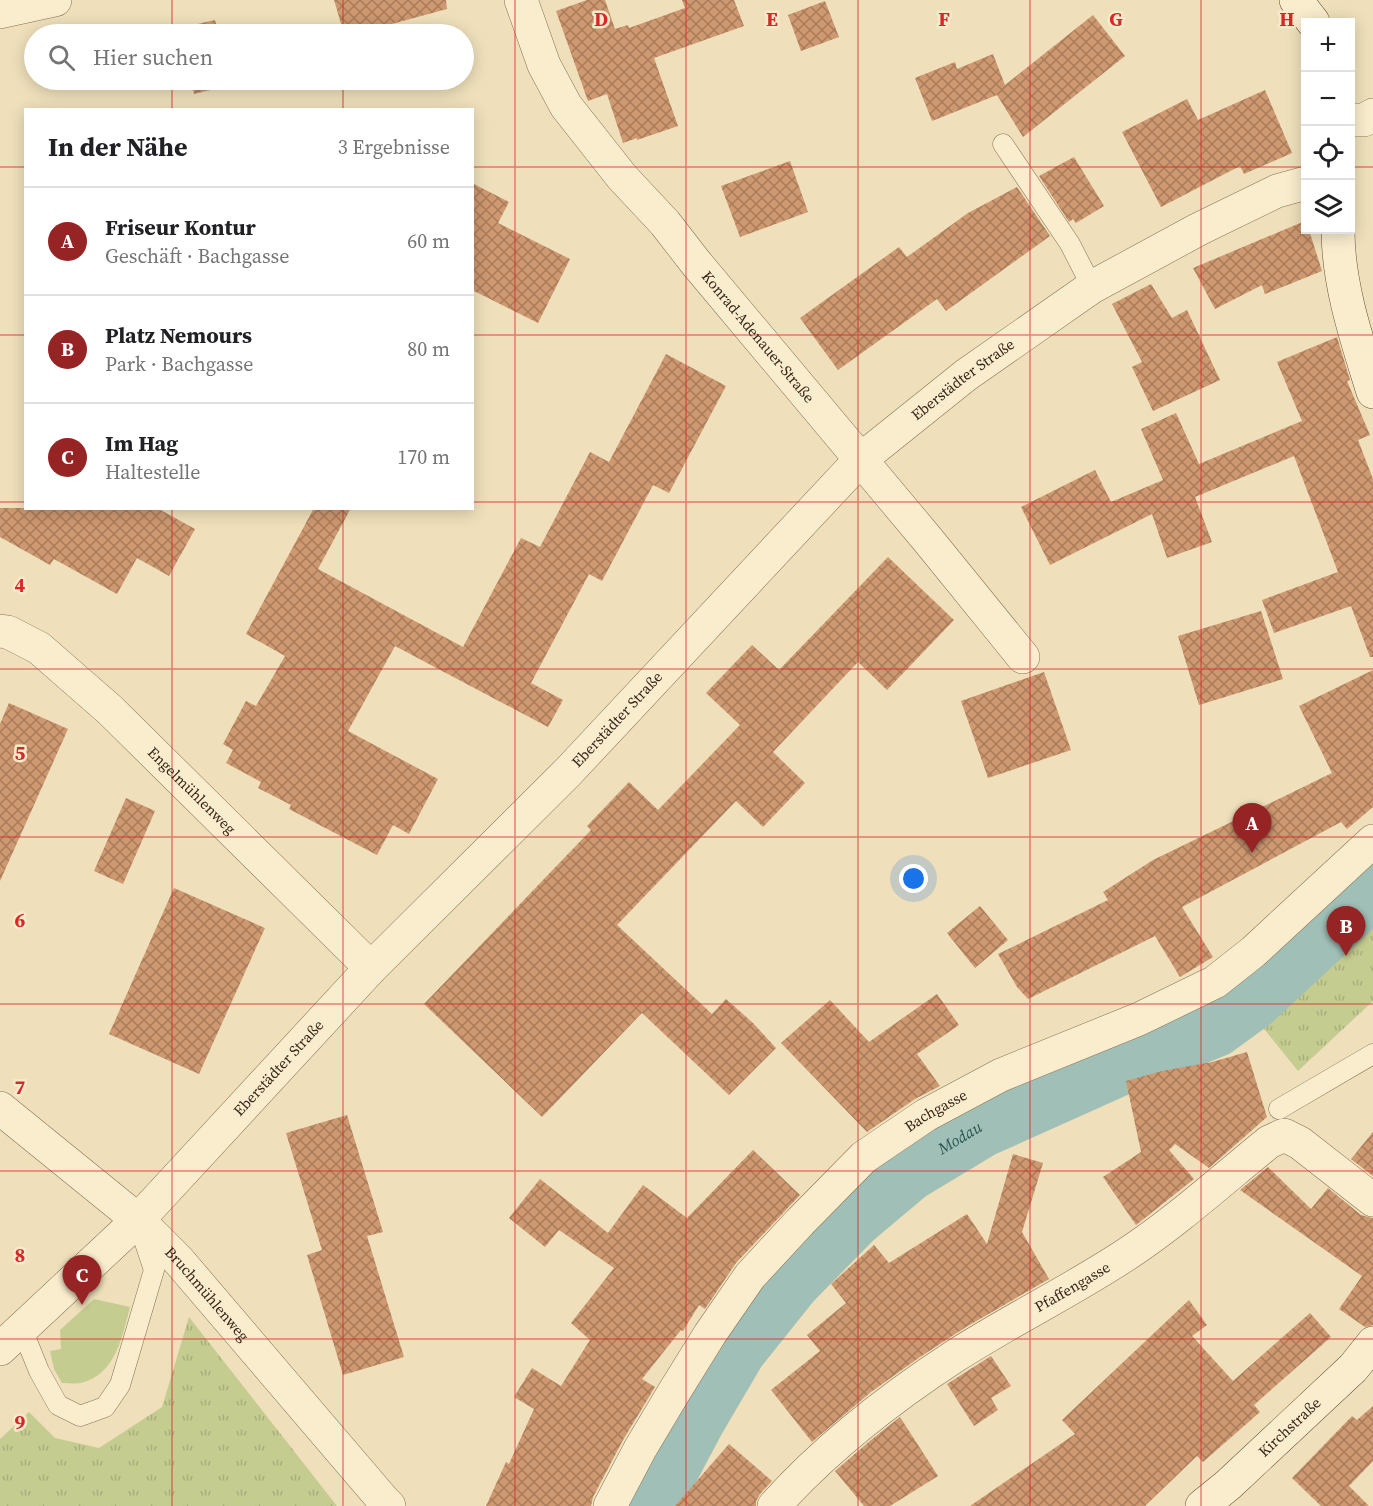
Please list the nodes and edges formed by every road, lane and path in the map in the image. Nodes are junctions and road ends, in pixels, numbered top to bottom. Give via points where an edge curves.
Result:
1 (55, 0) edge
2 (521, 0) edge
3 (1296, 0) edge
4 (0, 12) edge
5 (1309, 18) edge
6 (1373, 115) edge
7 (1355, 120) edge
8 (1003, 144) dead end
9 (1301, 184) edge
10 (1338, 234) edge
11 (1092, 287) junction
12 (1373, 392) edge
13 (860, 460) junction
14 (0, 631) edge
15 (1023, 657) dead end
16 (1373, 841) edge
17 (371, 968) junction
18 (1373, 1054) edge
19 (0, 1108) edge
20 (1279, 1109) dead end
21 (1373, 1200) edge
22 (138, 1220) junction
23 (11, 1339) edge
24 (1373, 1343) edge
25 (389, 1506) edge
26 (610, 1506) edge
27 (774, 1506) edge
28 (1202, 1506) edge

1 - 4 street
2 - 13 street, Konrad-Adenauer-Straße via 544,65 566,106
3 - 5 street
6 - 7 street
8 - 11 lane via 1070,244
9 - 11 street, Eberstädter Straße via 1277,191 1199,229
10 - 12 street via 1349,314
11 - 13 street, Eberstädter Straße via 966,375
13 - 15 street, Konrad-Adenauer-Straße
13 - 17 street, Eberstädter Straße via 568,772
14 - 17 street, Engelmühlenweg via 39,648 110,710
16 - 26 street, Bachgasse via 1215,982 1139,1019 1001,1075 926,1115 864,1157 750,1276 674,1392
17 - 22 street, Eberstädter Straße
18 - 20 lane
19 - 22 street, Bruchmühlenweg
21 - 27 street, Pfaffengasse via 1300,1143 1284,1135 1269,1142 1127,1254 898,1395 845,1436
22 - 23 street, Eberstädter Straße
22 - 23 lane via 154,1269 120,1385 105,1407 80,1416 58,1405 39,1371
22 - 25 street, Bruchmühlenweg via 178,1261
24 - 28 street, Kirchstraße via 1353,1368

